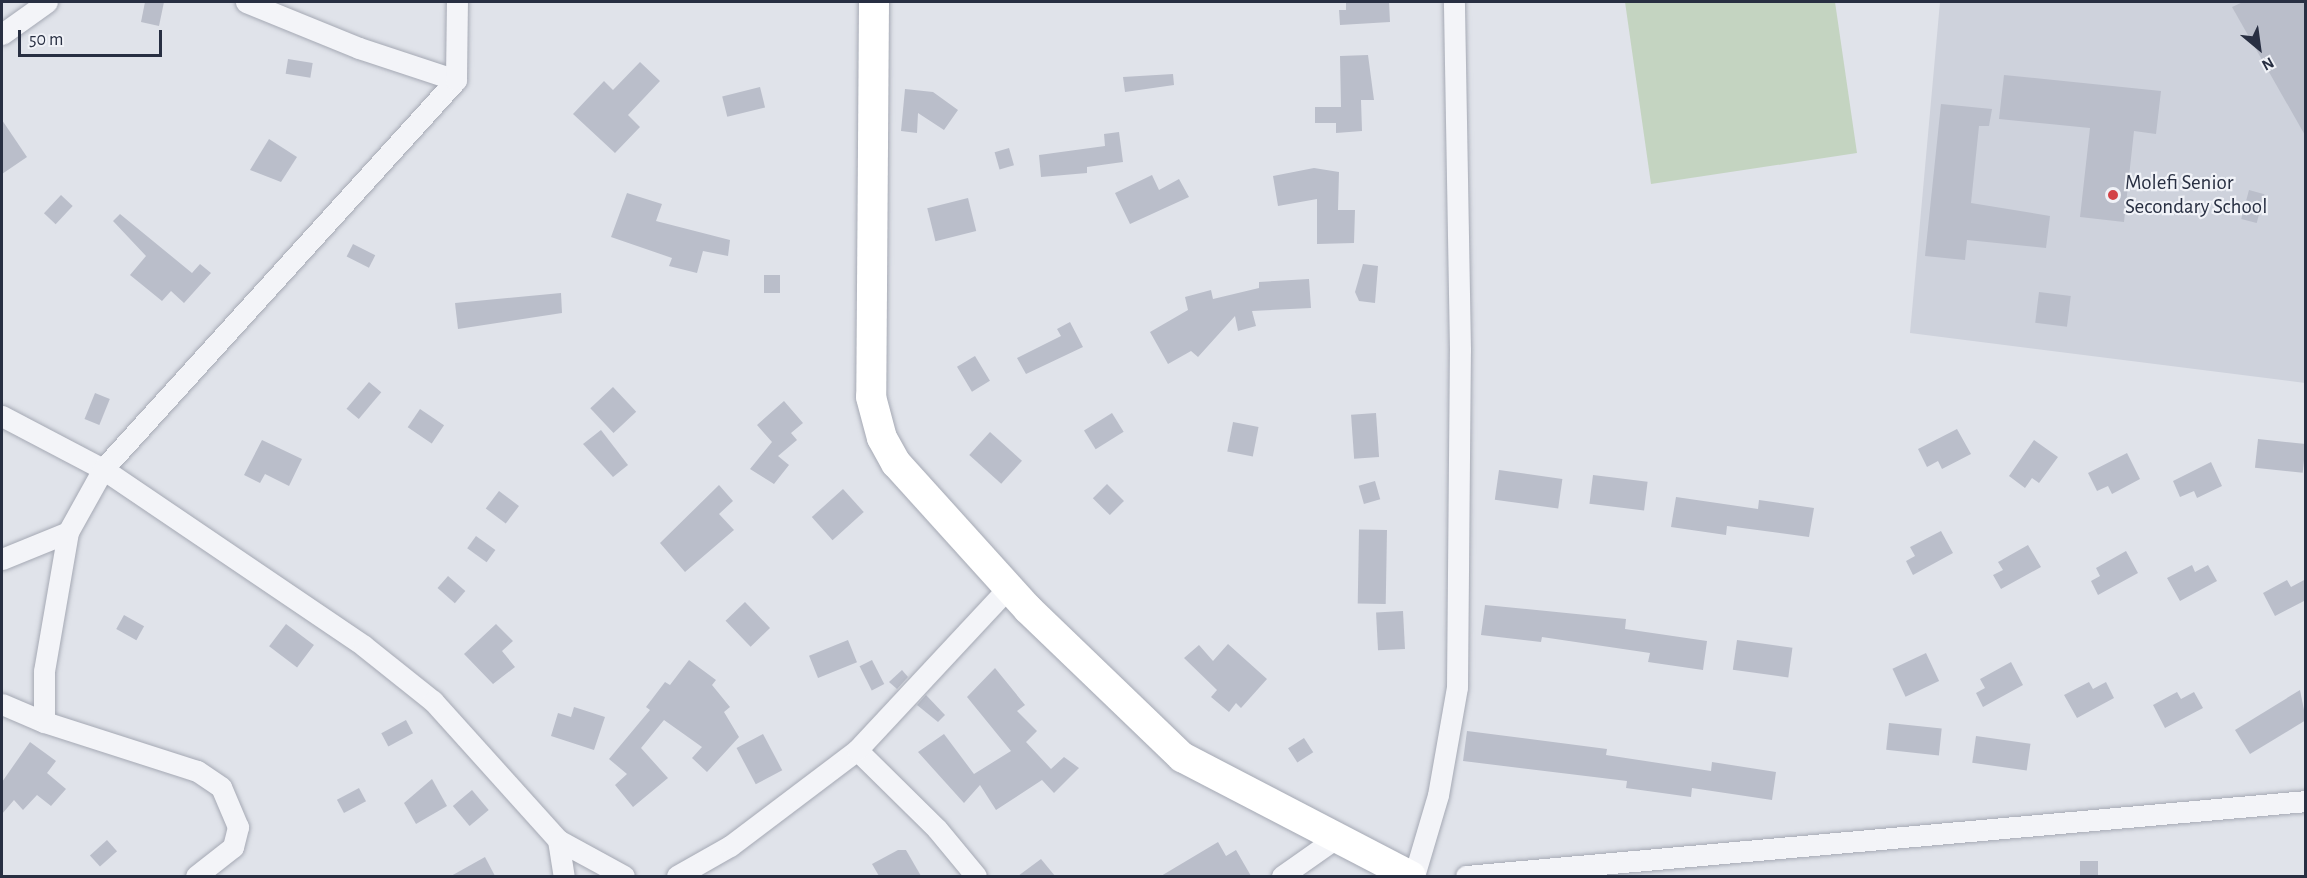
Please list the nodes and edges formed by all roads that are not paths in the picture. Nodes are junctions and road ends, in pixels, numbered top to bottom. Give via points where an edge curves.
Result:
1 (47, 2) edge
2 (246, 2) edge
3 (457, 2) edge
4 (874, 2) edge
5 (1454, 2) edge
6 (2, 34) edge
7 (456, 80) junction
8 (2, 416) edge
9 (103, 469) junction
10 (68, 532) junction
11 (2, 559) edge
12 (1008, 588) junction
13 (2, 704) edge
14 (44, 722) junction
15 (857, 750) junction
16 (2306, 801) edge
17 (1339, 836) junction
18 (558, 840) junction
19 (196, 876) edge
20 (564, 876) edge
21 (624, 876) edge
22 (677, 876) edge
23 (976, 876) edge
24 (1282, 876) edge
25 (1413, 876) edge
26 (1466, 876) edge

1 - 6 street
2 - 7 street via 359,48
3 - 7 street
4 - 12 street via 870,334 875,417 912,485
5 - 25 street via 1460,350 1457,687 1438,795
7 - 9 street
8 - 9 street
9 - 10 street
9 - 18 street via 364,646 434,700
10 - 11 street
10 - 14 street via 44,671
12 - 15 street
12 - 17 street via 1182,757
13 - 14 street
14 - 19 street via 197,771 221,787 238,827 233,847
15 - 22 street via 730,846
15 - 23 street via 937,829
16 - 26 street via 1699,860
17 - 24 street
17 - 25 street
18 - 20 street
18 - 21 street

